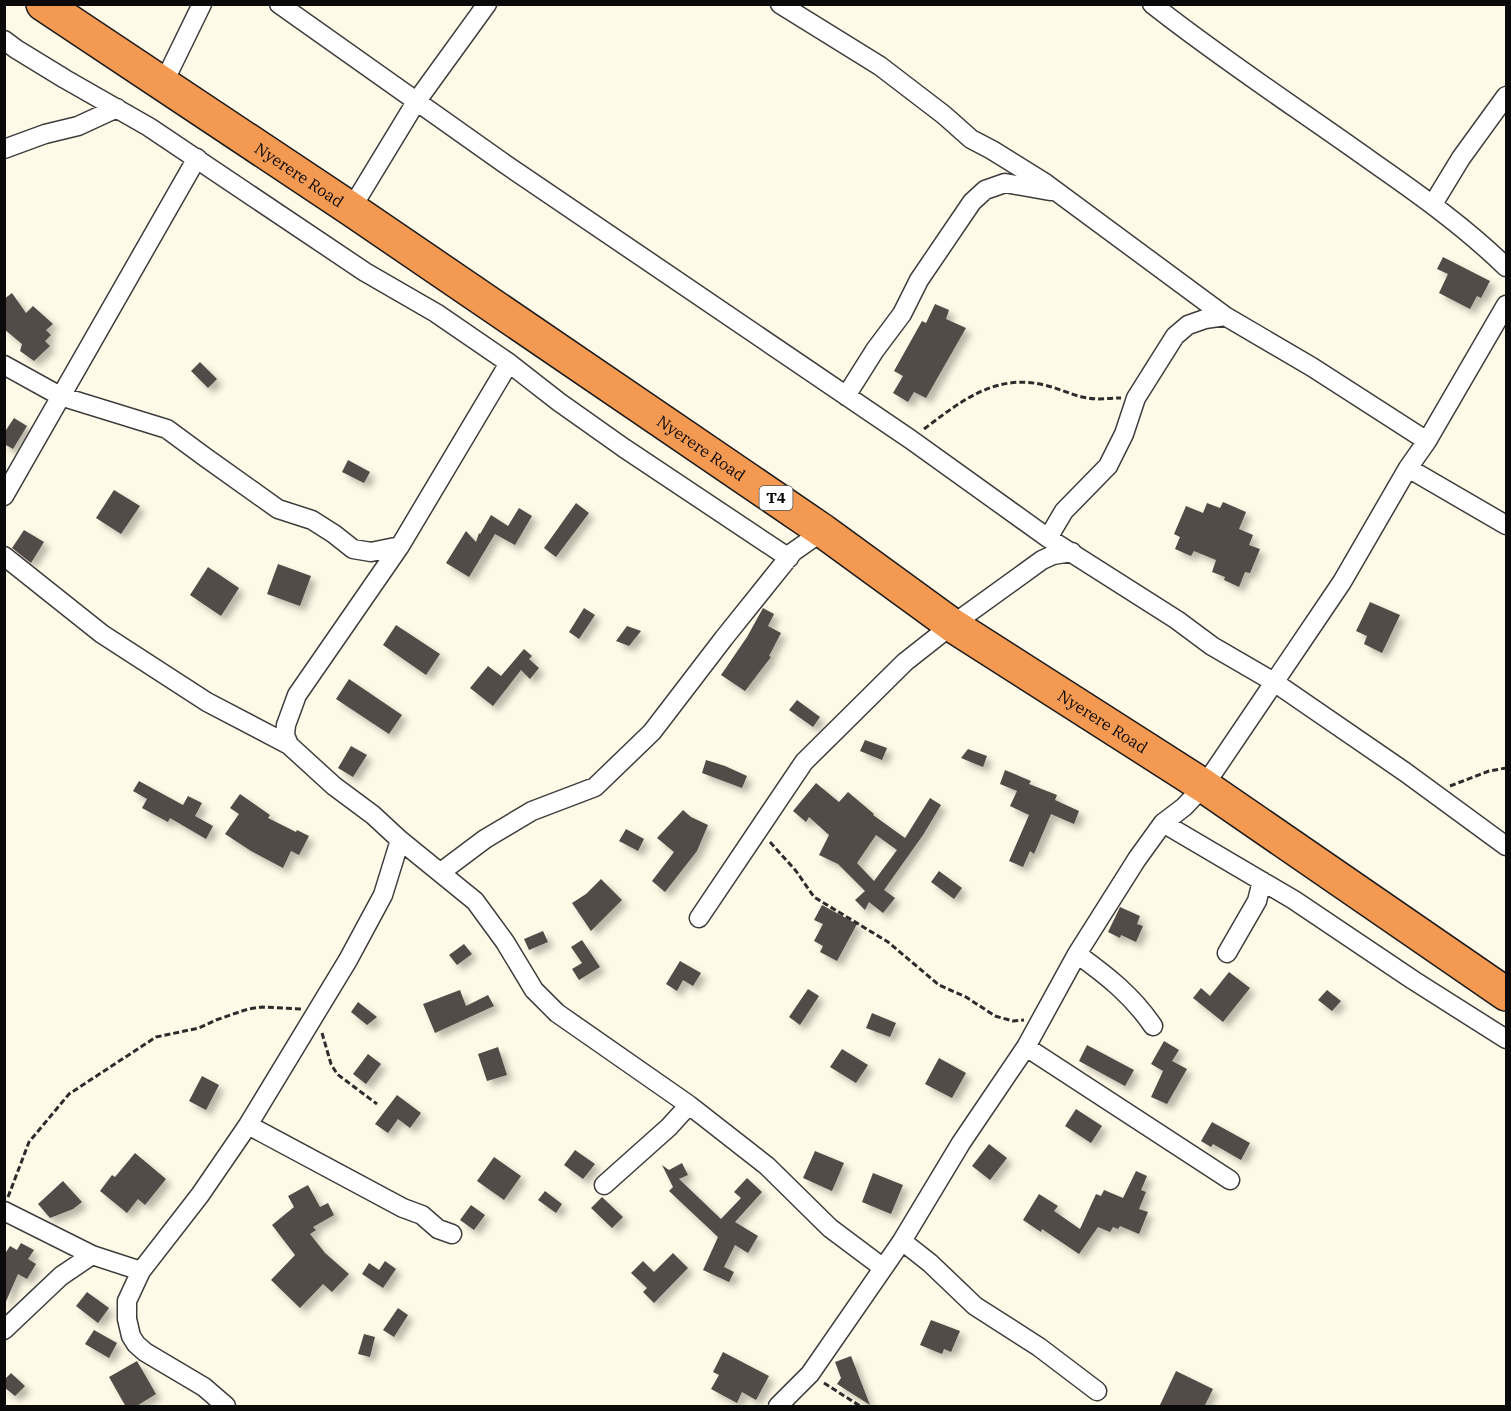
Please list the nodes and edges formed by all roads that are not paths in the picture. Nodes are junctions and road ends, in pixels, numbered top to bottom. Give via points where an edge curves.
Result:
1 (43, 4) edge
2 (202, 4) edge
3 (279, 4) edge
4 (487, 4) edge
5 (780, 4) edge
6 (1152, 4) edge
7 (4, 40) edge
8 (163, 84) junction
9 (1506, 96) edge
10 (416, 102) junction
11 (117, 108) junction
12 (4, 149) edge
13 (197, 158) junction
14 (1057, 192) junction
15 (1433, 204) junction
16 (351, 209) junction
17 (1506, 267) edge
18 (1506, 305) edge
19 (1225, 316) junction
20 (509, 363) junction
21 (4, 365) edge
22 (60, 396) junction
23 (846, 396) junction
24 (1427, 441) junction
25 (1408, 468) junction
26 (4, 496) edge
27 (1506, 525) edge
28 (823, 531) junction
29 (1048, 538) junction
30 (400, 546) junction
31 (1072, 552) junction
32 (4, 556) edge
33 (789, 558) junction
34 (952, 625) junction
35 (1274, 682) junction
36 (289, 745) junction
37 (1204, 786) junction
38 (1163, 824) junction
39 (400, 840) junction
40 (1506, 846) edge
41 (441, 872) junction
42 (1262, 881) junction
43 (699, 918) dead end
44 (1227, 953) dead end
45 (1077, 954) junction
46 (1506, 994) edge
47 (1153, 1026) dead end
48 (1506, 1040) edge
49 (1026, 1047) junction
50 (689, 1105) junction
51 (248, 1125) junction
52 (1230, 1180) dead end
53 (604, 1185) dead end
54 (6, 1205) edge
55 (452, 1234) dead end
56 (902, 1241) junction
57 (92, 1256) junction
58 (882, 1267) junction
59 (141, 1271) junction
60 (4, 1330) edge
61 (1097, 1391) dead end
62 (226, 1407) edge
63 (778, 1407) edge

1 - 8 highway, Nyerere Road / T4
2 - 8 street
3 - 10 street
4 - 10 street
5 - 14 street via 880,66 970,140
6 - 15 street via 1201,43
7 - 11 street
8 - 16 highway, Nyerere Road / T4
9 - 15 street
10 - 16 street
10 - 23 street
11 - 12 street via 78,126
11 - 13 street
13 - 20 street via 365,272 436,313
13 - 22 street
14 - 19 street
14 - 23 street via 1005,183 985,190 972,202
15 - 17 street
16 - 28 highway, Nyerere Road / T4
18 - 24 street
19 - 24 street
19 - 29 street via 1188,325 1175,336 1136,398 1108,466 1064,511
20 - 30 street
20 - 33 street via 606,435
21 - 22 street
22 - 26 street
22 - 30 street via 167,429 278,509 312,520 353,549 371,552
23 - 29 street
24 - 25 street
25 - 27 street
25 - 35 street via 1342,582
28 - 33 street
28 - 34 highway, Nyerere Road / T4
29 - 31 street
30 - 36 street via 297,695 286,725
31 - 34 street via 1042,560
31 - 35 street via 1212,646
32 - 36 street via 119,645 199,697
33 - 41 street via 652,732 600,782 588,791 513,822
34 - 37 highway, Nyerere Road / T4
34 - 43 street via 905,662 804,762
35 - 37 street
35 - 40 street
36 - 39 street
37 - 38 street
37 - 46 highway, Nyerere Road / T4
38 - 42 street
38 - 45 street
39 - 41 street
39 - 51 street via 382,895 348,960
41 - 50 street via 484,911 534,990 548,1004
42 - 44 street via 1257,901
42 - 48 street
45 - 47 street via 1126,992
45 - 49 street
49 - 52 street
49 - 56 street via 961,1143
50 - 53 street
50 - 58 street via 767,1166 848,1244
51 - 55 street via 425,1216 438,1229
51 - 59 street
54 - 57 street
56 - 58 street
56 - 61 street via 975,1306
57 - 59 street
57 - 60 street via 61,1276
58 - 63 street via 810,1374
59 - 62 street via 126,1311 131,1336 146,1352 204,1387

